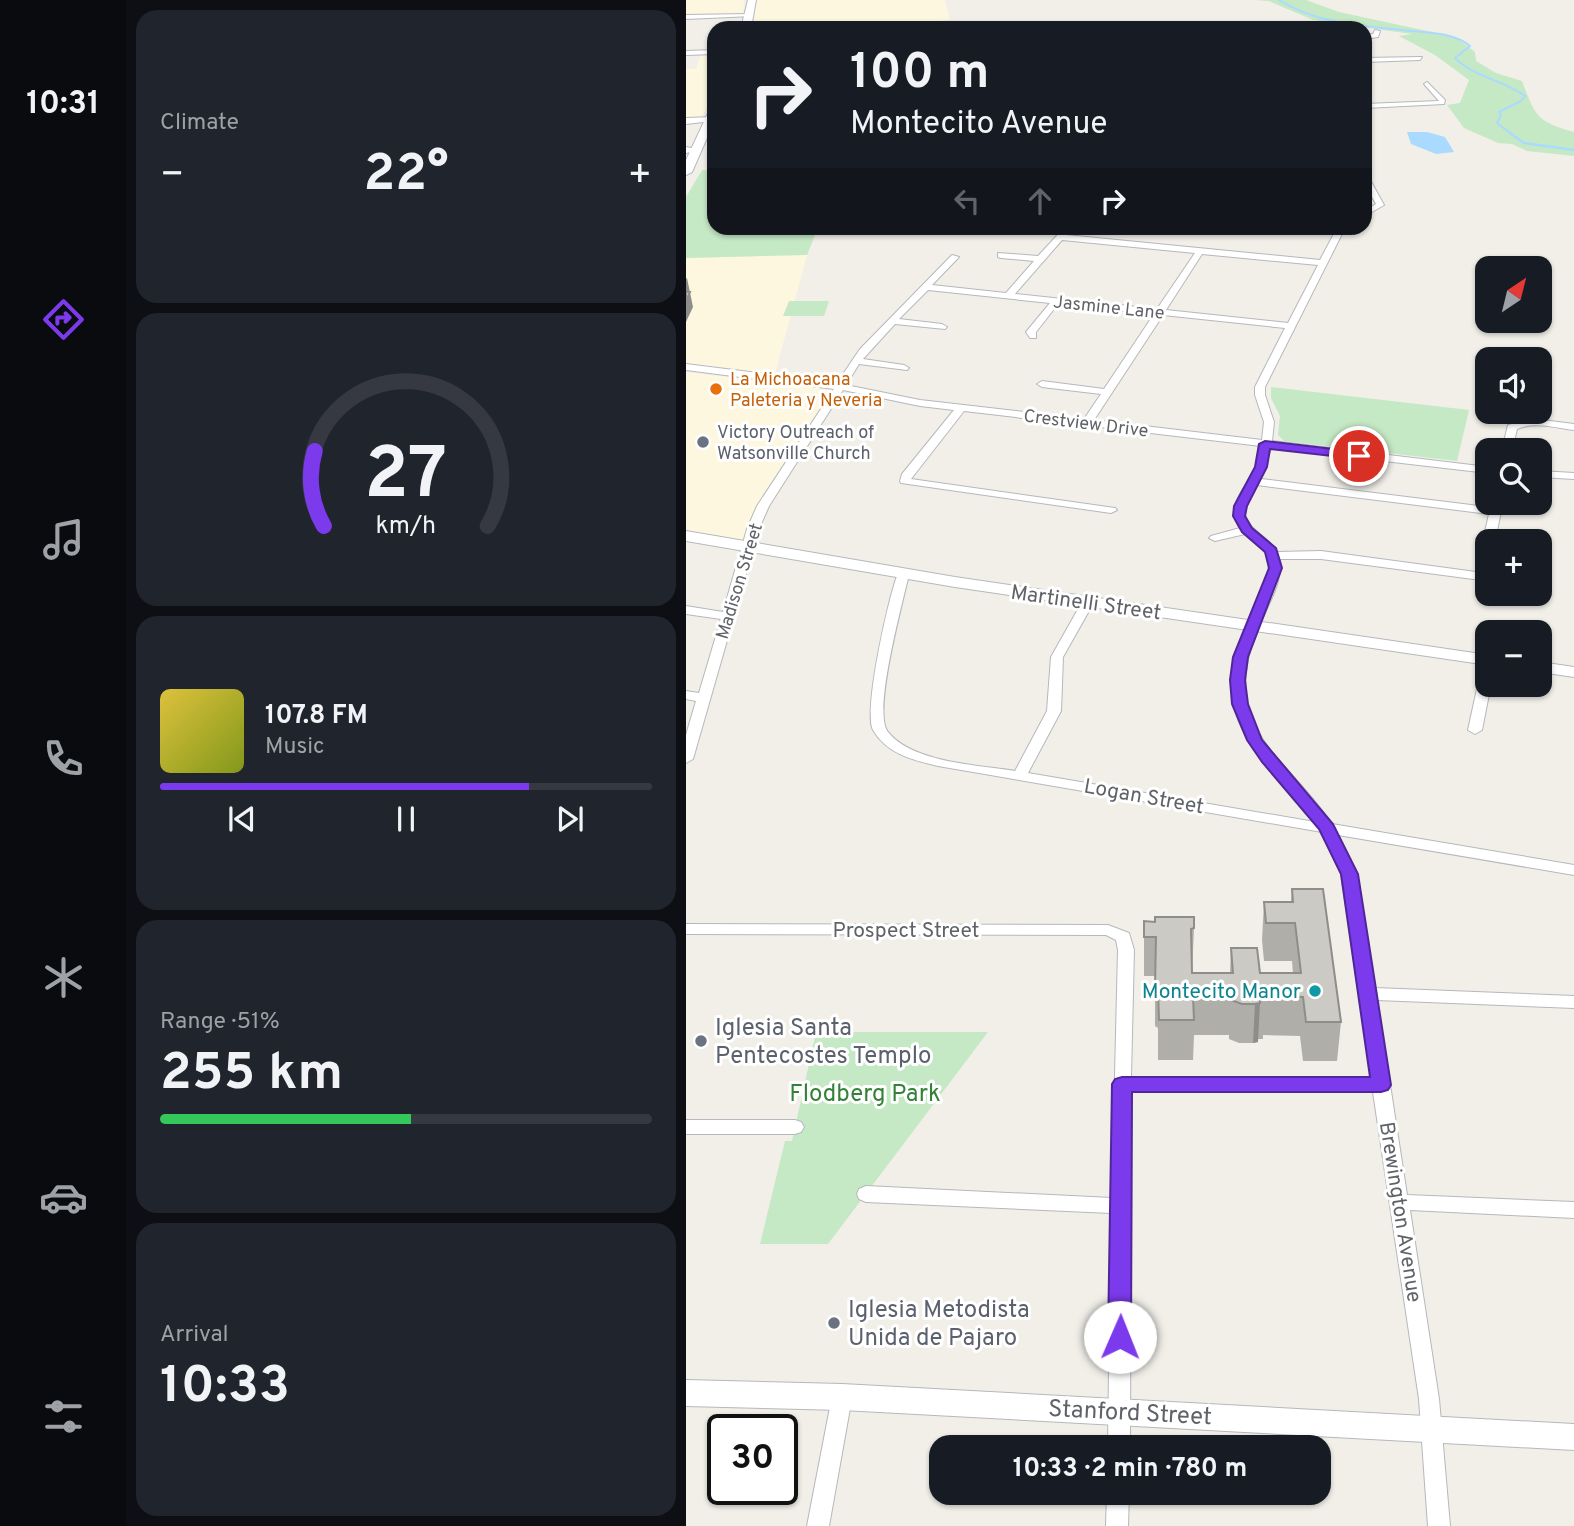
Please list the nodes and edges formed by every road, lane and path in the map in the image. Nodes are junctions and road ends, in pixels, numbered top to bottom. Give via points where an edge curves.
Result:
1 (752, 0) edge
2 (750, 16) junction
3 (686, 17) edge
4 (749, 21) edge
5 (1377, 31) dead end
6 (1372, 36) edge
7 (707, 52) edge
8 (686, 53) edge
9 (1420, 58) dead end
10 (1372, 60) edge
11 (1427, 84) dead end
12 (1372, 106) edge
13 (707, 117) edge
14 (686, 121) edge
15 (707, 136) edge
16 (692, 150) edge
17 (686, 172) edge
18 (1372, 189) edge
19 (1372, 210) edge
20 (1337, 235) edge
21 (1060, 237) joint
22 (1200, 251) junction
23 (1001, 255) dead end
24 (955, 257) dead end
25 (1040, 259) junction
26 (1322, 263) junction
27 (925, 287) junction
28 (1009, 296) junction
29 (1056, 301) junction
30 (1160, 312) junction
31 (892, 321) junction
32 (1292, 326) junction
33 (942, 327) dead end
34 (1033, 336) dead end
35 (856, 361) junction
36 (686, 368) edge
37 (904, 368) dead end
38 (1042, 384) dead end
39 (839, 386) junction
40 (1106, 392) junction
41 (961, 408) junction
42 (1087, 423) junction
43 (1574, 427) edge
44 (1511, 438) edge
45 (1265, 444) junction
46 (1475, 468) edge
47 (1552, 475) edge
48 (1574, 476) edge
49 (1254, 481) junction
50 (1111, 510) dead end
51 (1491, 529) edge
52 (1247, 530) junction
53 (686, 536) edge
54 (1215, 538) dead end
55 (749, 544) junction
56 (1274, 556) junction
57 (903, 574) junction
58 (1475, 575) edge
59 (1088, 602) junction
60 (686, 610) edge
61 (728, 617) junction
62 (1253, 625) junction
63 (1475, 658) edge
64 (1552, 669) edge
65 (1574, 672) edge
66 (686, 695) edge
67 (1482, 697) edge
68 (704, 698) junction
69 (1475, 730) dead end
70 (686, 759) edge
71 (1020, 775) junction
72 (1327, 828) junction
73 (1574, 870) edge
74 (686, 929) edge
75 (1369, 994) junction
76 (1574, 1002) edge
77 (1122, 1084) junction
78 (1381, 1085) junction
79 (686, 1127) edge
80 (795, 1127) dead end
81 (866, 1194) dead end
82 (1400, 1202) junction
83 (1121, 1206) junction
84 (1574, 1210) edge
85 (686, 1393) edge
86 (842, 1397) junction
87 (1119, 1411) junction
88 (1432, 1429) junction
89 (1119, 1435) edge
90 (1574, 1437) edge
91 (1118, 1505) edge
92 (818, 1526) edge
93 (1117, 1526) edge
94 (1439, 1526) edge

1 - 2 main road
2 - 3 street
2 - 4 main road
5 - 6 street
7 - 8 street
9 - 10 street
11 - 12 street via 1442,103
13 - 14 street
15 - 16 main road
16 - 17 main road
18 - 19 street via 1380,205
20 - 26 street
21 - 22 street
21 - 25 street
22 - 26 street
22 - 30 street
23 - 25 street
24 - 27 street, Madison Street
25 - 28 street
26 - 32 street
27 - 28 street, Jasmine Lane
27 - 31 street, Madison Street
28 - 29 street, Jasmine Lane
29 - 30 street, Jasmine Lane
29 - 34 street via 1031,332
30 - 32 street, Jasmine Lane
30 - 40 street
31 - 33 street
31 - 35 street, Madison Street
32 - 45 street via 1260,387 1268,416
35 - 37 street
35 - 39 street, Madison Street
36 - 39 street, Crestview Drive
38 - 40 street
39 - 41 street, Crestview Drive
39 - 55 street, Madison Street via 763,506
40 - 42 street
41 - 42 street, Crestview Drive
41 - 50 street via 905,481
42 - 45 street, Crestview Drive
43 - 44 street via 1515,423
45 - 46 street, Crestview Drive
45 - 49 street
47 - 48 street
49 - 51 street via 1495,511
49 - 52 street via 1239,511
52 - 54 street
52 - 56 street
53 - 55 street, Martinelli Street
55 - 57 street, Martinelli Street
55 - 61 street, Madison Street
56 - 58 street via 1321,555
56 - 62 street, Brewington Avenue via 1274,575
57 - 59 street, Martinelli Street
57 - 71 street, Logan Street via 875,713 879,729 897,747 922,758
59 - 62 street, Martinelli Street
59 - 71 street via 1057,657 1054,711
60 - 61 street
61 - 68 street, Madison Street
62 - 63 street, Martinelli Street
62 - 72 street, Brewington Avenue via 1238,668 1244,717 1260,749
64 - 65 street
66 - 68 street
67 - 69 street
68 - 70 street, Madison Street
71 - 72 street, Logan Street
72 - 73 street, Logan Street
72 - 75 street, Brewington Avenue via 1349,874
74 - 77 street, Prospect Street via 1108,930 1123,937 1126,950
75 - 76 street
75 - 78 street, Brewington Avenue
77 - 78 street
77 - 83 street
78 - 82 street, Brewington Avenue
79 - 80 street
81 - 83 street
82 - 84 street
82 - 88 street, Brewington Avenue
83 - 87 street
85 - 86 street, Stanford Street
86 - 87 street, Stanford Street
86 - 92 street
87 - 88 street, Stanford Street
87 - 89 street
88 - 90 street, Stanford Street
88 - 94 street, Brewington Avenue
91 - 93 street

